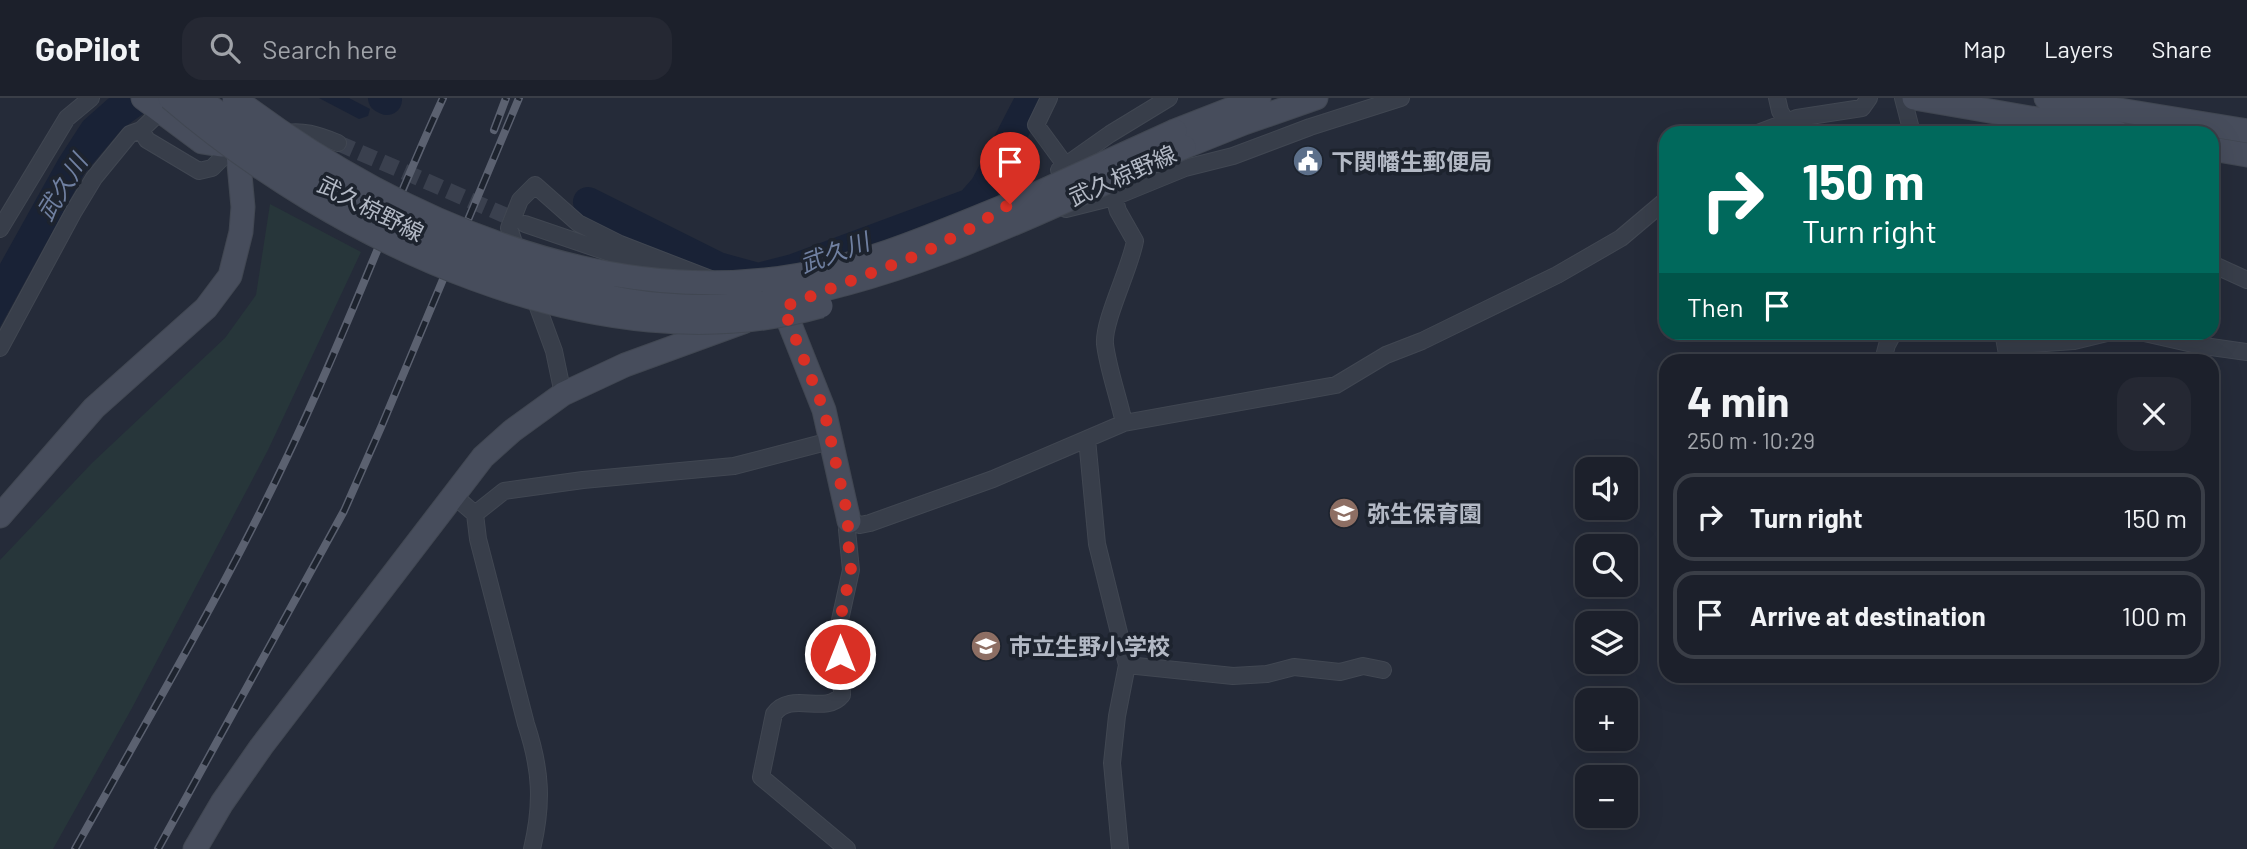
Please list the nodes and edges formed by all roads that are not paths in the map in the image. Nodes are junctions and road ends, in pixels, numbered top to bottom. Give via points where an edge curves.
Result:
1 (91, 98) edge
2 (199, 98) edge
3 (232, 98) edge
4 (1049, 98) edge
5 (1169, 98) edge
6 (1259, 98) edge
7 (1316, 98) edge
8 (1401, 98) edge
9 (1777, 98) edge
10 (1869, 98) edge
11 (1903, 98) edge
12 (1913, 98) edge
13 (2046, 98) edge
14 (2076, 100) edge
15 (157, 104) edge
16 (1787, 123) junction
17 (1778, 126) edge
18 (1910, 126) edge
19 (2064, 126) edge
20 (2089, 126) edge
21 (141, 130) junction
22 (2247, 131) edge
23 (1179, 139) junction
24 (237, 142) junction
25 (338, 143) tunnel mouth
26 (2219, 150) edge
27 (2247, 155) edge
28 (1066, 166) junction
29 (1114, 197) junction
30 (1659, 206) edge
31 (1026, 209) junction
32 (525, 224) tunnel mouth
33 (0, 229) edge
34 (923, 253) junction
35 (2219, 267) edge
36 (2247, 280) edge
37 (783, 307) junction
38 (2078, 340) edge
39 (2175, 340) edge
40 (2006, 346) edge
41 (0, 348) edge
42 (2247, 352) edge
43 (563, 394) junction
44 (1124, 424) junction
45 (1087, 439) junction
46 (830, 441) junction
47 (452, 494) junction
48 (475, 514) junction
49 (0, 516) edge
50 (849, 521) junction
51 (1127, 665) junction
52 (1382, 670) dead end
53 (195, 849) edge
54 (532, 849) edge
55 (847, 849) edge
56 (1120, 849) edge

1 - 33 street via 67,118
2 - 31 main road, 武久椋野線, bridge via 280,158 387,219 468,253 561,283 677,295 743,295 880,264
3 - 24 street
3 - 31 main road, bridge via 299,144 420,211 553,261 666,283 745,282 815,272
4 - 28 street via 1036,125
5 - 28 street
6 - 23 main road, 武久椋野線
7 - 23 main road, 武久椋野線
8 - 29 street via 1185,168
9 - 16 street
10 - 16 street via 1862,108
11 - 18 street
12 - 19 main road
13 - 14 main road
14 - 20 street
14 - 22 main road
15 - 21 street
15 - 24 main road via 202,142
15 - 31 main road, bridge via 354,226 402,249 491,284 624,318 687,324 803,310 877,287 940,260
16 - 17 street
21 - 24 street via 147,140 199,171 212,167
21 - 41 street via 130,134 113,153 82,197
23 - 31 main road, 武久椋野線, bridge
24 - 25 street via 295,131
24 - 49 main road via 243,207 230,276 206,308 94,408
26 - 27 main road
28 - 29 street
28 - 34 street via 975,226
29 - 34 street
29 - 44 street via 1135,241 1105,344
30 - 44 street via 1622,238 1557,275 1386,355 1336,385
32 - 37 street via 718,290
34 - 37 main road
35 - 36 street
37 - 43 main road via 625,365
37 - 43 street via 620,244 578,223 535,185 520,200 509,228 554,351
37 - 46 main road via 819,394
38 - 40 street
39 - 42 street
43 - 47 main road via 482,457
44 - 45 street
45 - 50 street via 870,523
45 - 51 street via 1097,544
46 - 48 street via 734,466 504,491
46 - 50 main road
47 - 48 street
47 - 53 main road via 261,747
48 - 54 street via 536,752 541,797
50 - 55 street via 851,570 840,620 842,695 829,703 797,702 777,709 761,777
51 - 52 street via 1233,676 1294,667
51 - 56 street via 1112,751

